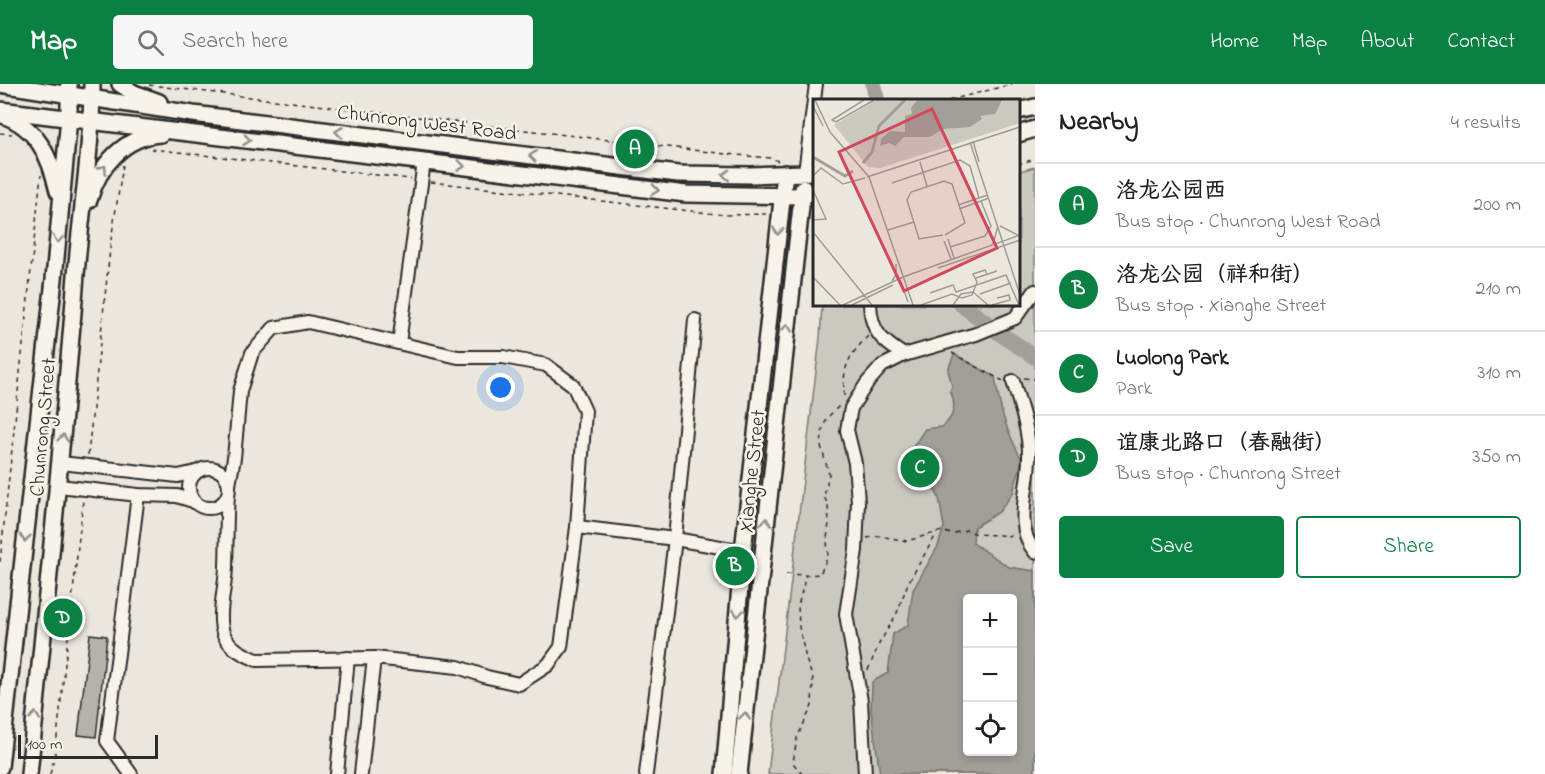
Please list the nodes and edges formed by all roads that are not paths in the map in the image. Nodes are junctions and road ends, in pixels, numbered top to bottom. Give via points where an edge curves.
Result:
1 (0, 84) edge
2 (120, 84) edge
3 (816, 84) edge
4 (69, 90) edge
5 (92, 91) edge
6 (815, 99) edge
7 (1035, 107) edge
8 (1020, 111) edge
9 (0, 112) edge
10 (193, 114) junction
11 (69, 118) junction
12 (91, 121) junction
13 (813, 128) edge
14 (1035, 129) edge
15 (189, 133) junction
16 (1020, 133) edge
17 (424, 162) junction
18 (782, 167) junction
19 (810, 172) edge
20 (808, 194) edge
21 (782, 196) junction
22 (61, 205) junction
23 (76, 265) junction
24 (1035, 291) edge
25 (870, 306) edge
26 (695, 320) dead end
27 (399, 343) junction
28 (904, 355) junction
29 (1013, 381) road end
30 (234, 458) junction
31 (61, 463) junction
32 (216, 469) junction
33 (196, 472) junction
34 (58, 486) junction
35 (229, 490) junction
36 (138, 495) junction
37 (193, 501) junction
38 (212, 509) junction
39 (225, 524) junction
40 (578, 527) junction
41 (675, 539) junction
42 (743, 551) junction
43 (1035, 552) edge
44 (348, 658) junction
45 (374, 658) junction
46 (32, 752) junction
47 (0, 767) edge
48 (29, 774) edge
49 (42, 774) edge
50 (131, 774) edge
51 (337, 774) edge
52 (361, 774) edge
53 (646, 774) edge
54 (724, 774) edge
55 (739, 774) edge
56 (865, 774) edge

1 - 4 main road, Chunrong West Road
2 - 10 main road via 134,93
3 - 6 street
4 - 5 main road, Chunrong West Road
4 - 11 main road, Chunrong Street
5 - 10 main road, Chunrong West Road
5 - 12 main road, Chunrong Street
7 - 8 main road
9 - 11 main road, Chunrong West Road
9 - 22 main road via 24,127 44,149
18 -> 10 main road, Chunrong West Road via 678,174
11 - 12 main road, Chunrong West Road
11 - 22 main road, Chunrong Street
12 - 15 main road, Chunrong West Road
12 - 23 main road, Chunrong Street
13 - 19 street
14 - 16 main road
15 -> 17 main road, Chunrong West Road
23 -> 15 main road via 92,191 106,165 126,146 145,137
17 -> 21 main road, Chunrong West Road via 686,194
17 - 27 street
18 - 19 main road, Chunrong West Road
18 - 21 main road, Xianghe Street
19 - 20 main road, Xianghe Street
20 - 21 main road, Chunrong West Road
55 -> 20 main road, Xianghe Street
21 -> 42 main road, Xianghe Street
22 -> 47 main road, Chunrong Street
31 -> 23 main road, Chunrong Street
24 - 28 street via 1014,318 976,334
25 - 28 street via 874,329
26 - 41 street
27 - 30 street via 308,322 274,328 252,353 240,391
27 - 40 street via 458,357 502,357 546,365 573,385 585,411
28 - 56 street via 882,366 867,384 851,408 847,430 858,502 846,614 863,723
29 - 43 street via 1029,458 1023,529
30 - 32 street via 227,466
30 - 35 street
31 - 33 street via 178,476
31 - 34 main road, Chunrong Street
32 - 33 street
32 - 35 street via 225,475
33 - 37 street via 189,486
34 - 36 street
46 -> 34 main road, Chunrong Street
35 - 38 street via 222,505
35 - 39 street
36 - 37 street via 177,496
36 - 50 street via 107,741
37 - 38 street via 201,508
38 - 39 street
39 - 44 street via 221,626 232,647 257,660
40 - 41 street
40 - 45 street via 561,647 548,665 519,684 458,667
41 - 42 street
41 - 53 street
42 -> 54 main road, Xianghe Street
44 - 45 street
44 - 51 street
45 - 52 street
46 - 48 main road, Chunrong Street
46 - 49 main road

